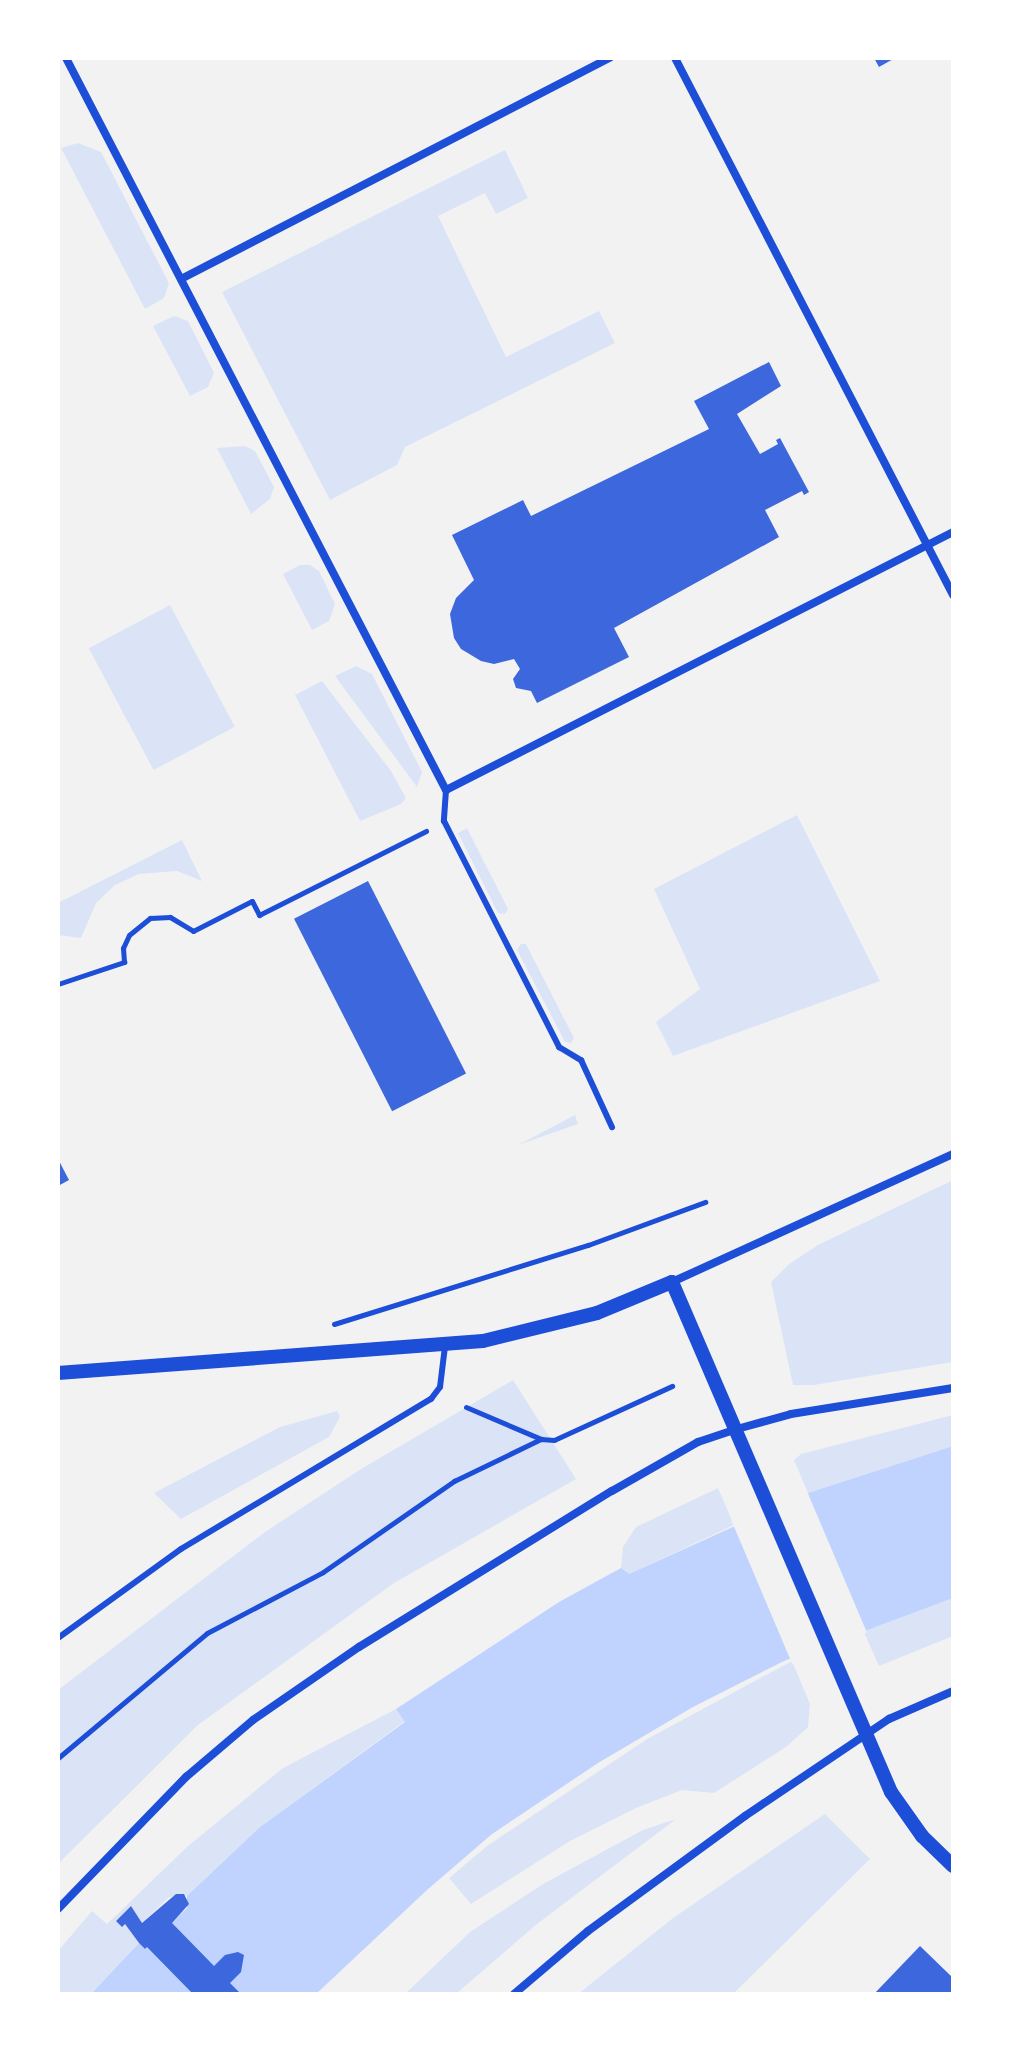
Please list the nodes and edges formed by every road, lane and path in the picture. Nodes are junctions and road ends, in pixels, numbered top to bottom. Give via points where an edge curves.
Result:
1 (66, 58) edge
2 (610, 58) edge
3 (675, 58) edge
4 (181, 279) junction
5 (953, 532) edge
6 (927, 545) junction
7 (953, 595) edge
8 (446, 790) junction
9 (444, 821) junction
10 (58, 984) edge
11 (612, 1127) dead end
12 (953, 1154) edge
13 (705, 1202) dead end
14 (672, 1282) junction
15 (325, 1326) dead end
16 (445, 1346) junction
17 (58, 1373) edge
18 (672, 1386) dead end
19 (953, 1388) edge
20 (466, 1407) dead end
21 (737, 1429) junction
22 (541, 1439) junction
23 (58, 1638) edge
24 (953, 1691) edge
25 (866, 1734) junction
26 (58, 1758) edge
27 (953, 1866) edge
28 (58, 1909) edge
29 (514, 1994) edge

1 - 4 street
2 - 4 street
3 - 6 street
4 - 8 street
5 - 6 street
6 - 7 street
6 - 8 street
8 - 9 lane
9 - 10 path via 259,915 252,901 193,931 170,917 150,918 129,935 124,962
9 - 11 lane via 559,1047 581,1060
12 - 14 street
13 - 15 path via 574,1250
14 - 16 street via 562,1324
14 - 21 street
16 - 17 street
16 - 23 lane via 440,1387 431,1399 181,1549
18 - 22 path via 554,1440
19 - 21 street via 791,1414
20 - 22 path
21 - 25 street
21 - 28 street via 698,1442 612,1491 359,1647 253,1720 186,1777
22 - 26 path via 454,1481 323,1572 207,1633
24 - 25 street
25 - 27 street via 904,1814
25 - 29 street via 600,1923

